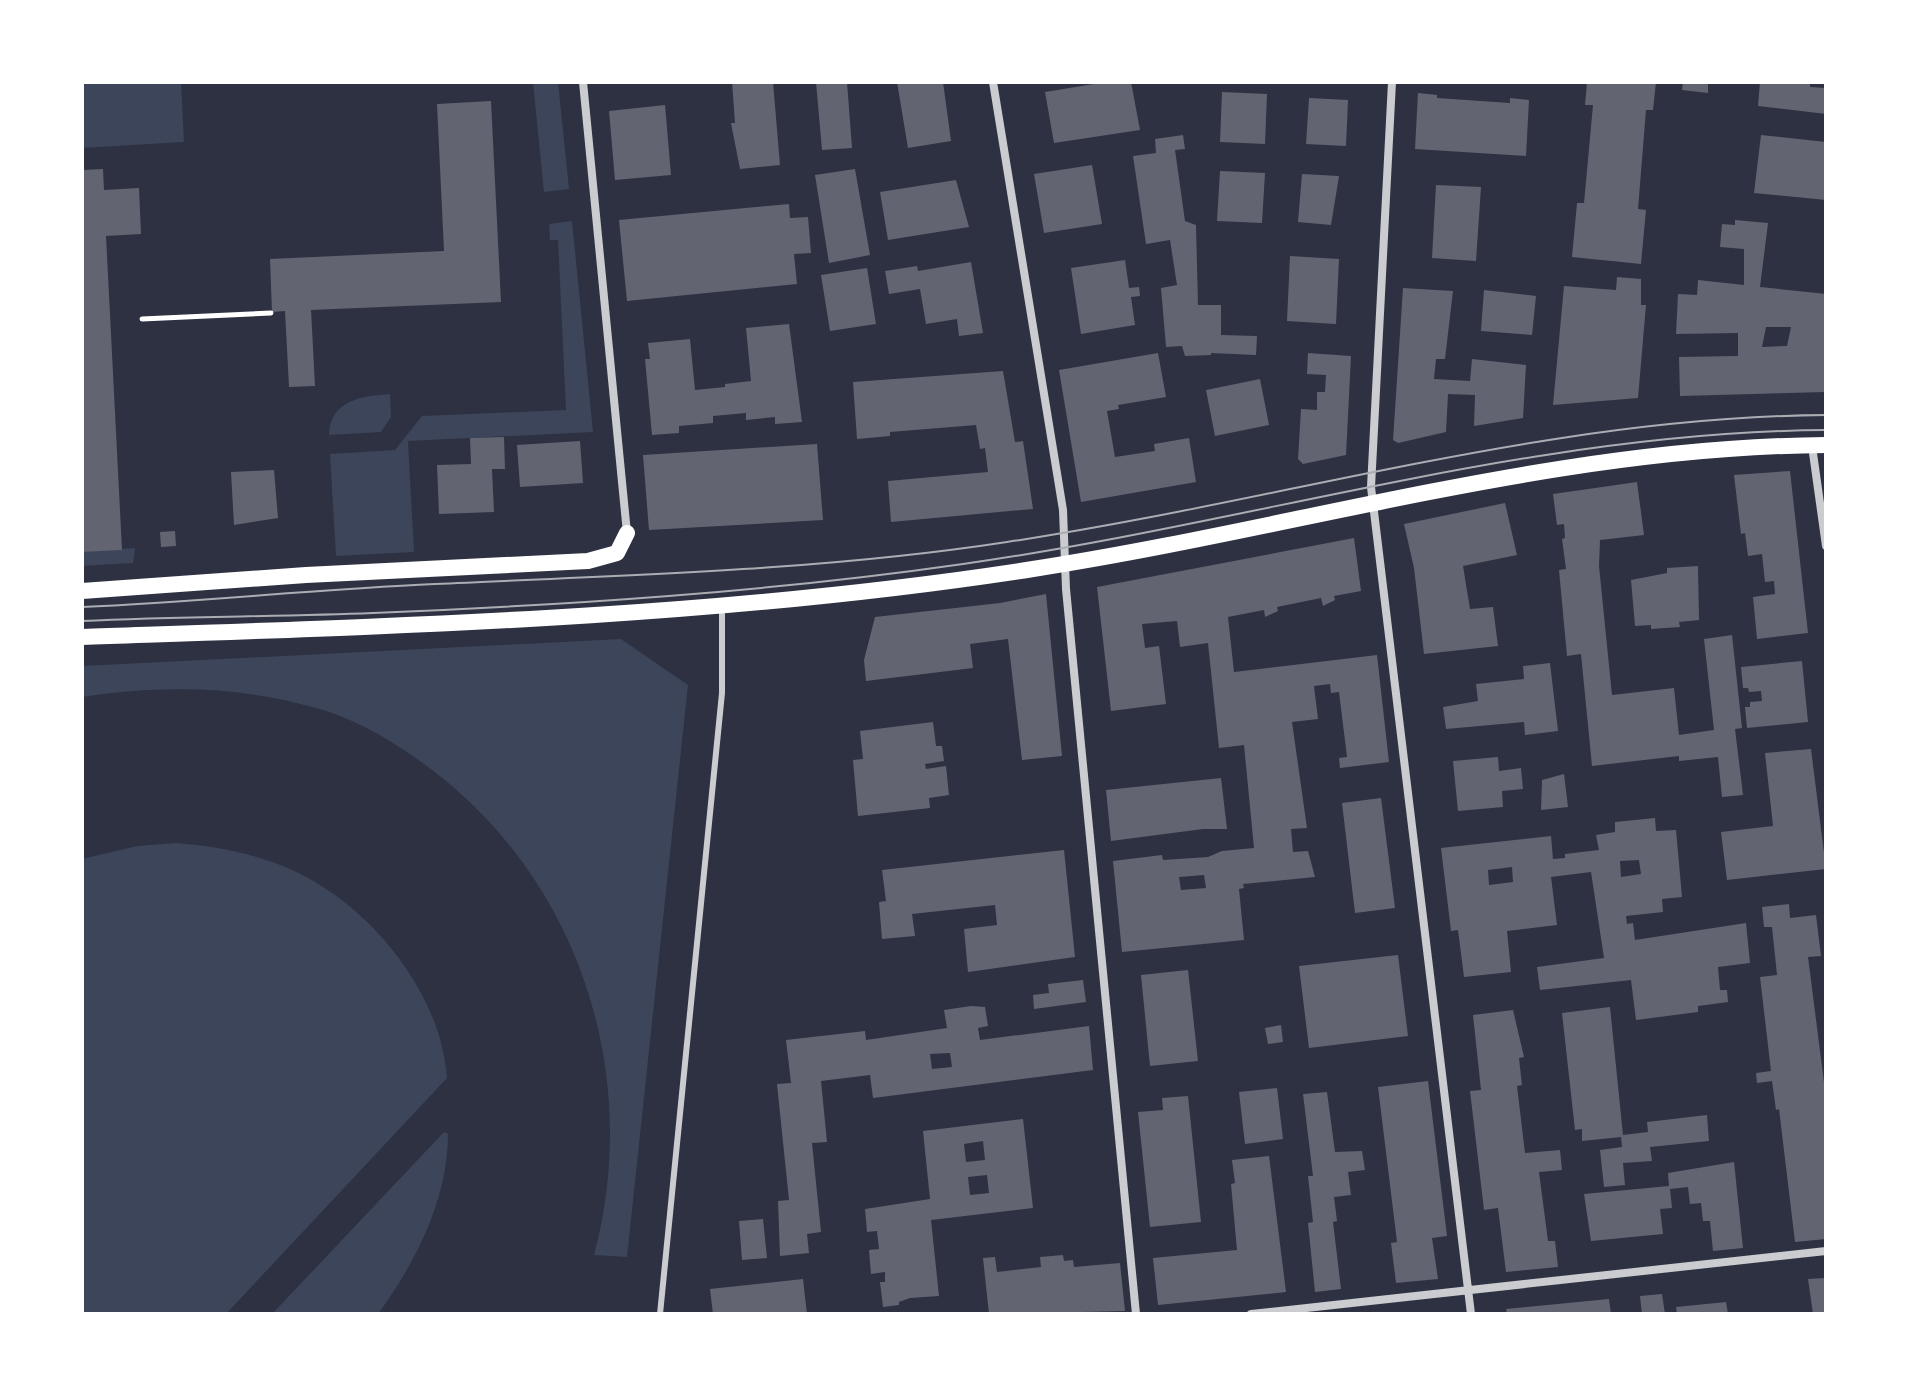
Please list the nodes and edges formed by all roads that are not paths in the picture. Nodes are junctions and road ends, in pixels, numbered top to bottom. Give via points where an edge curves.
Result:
1 (583, 82) edge
2 (993, 82) edge
3 (1392, 82) edge
4 (1819, 445) edge
5 (1373, 503) junction
6 (627, 533) joint
7 (1826, 546) edge
8 (1065, 564) junction
9 (82, 591) edge
10 (722, 607) junction
11 (82, 637) edge
12 (1826, 1251) edge
13 (1469, 1292) junction
14 (660, 1314) edge
15 (1136, 1314) edge
16 (1251, 1314) edge
17 (1471, 1314) edge

1 - 6 street
2 - 8 street via 1063,510
3 - 5 street
4 - 5 main road via 1619,458
4 - 7 street
5 - 8 main road
5 - 13 street
6 - 9 main road via 617,553 588,561
8 - 10 main road
8 - 15 street
10 - 11 main road via 293,632
10 - 14 lane via 722,693
12 - 13 street
13 - 16 street
13 - 17 street

